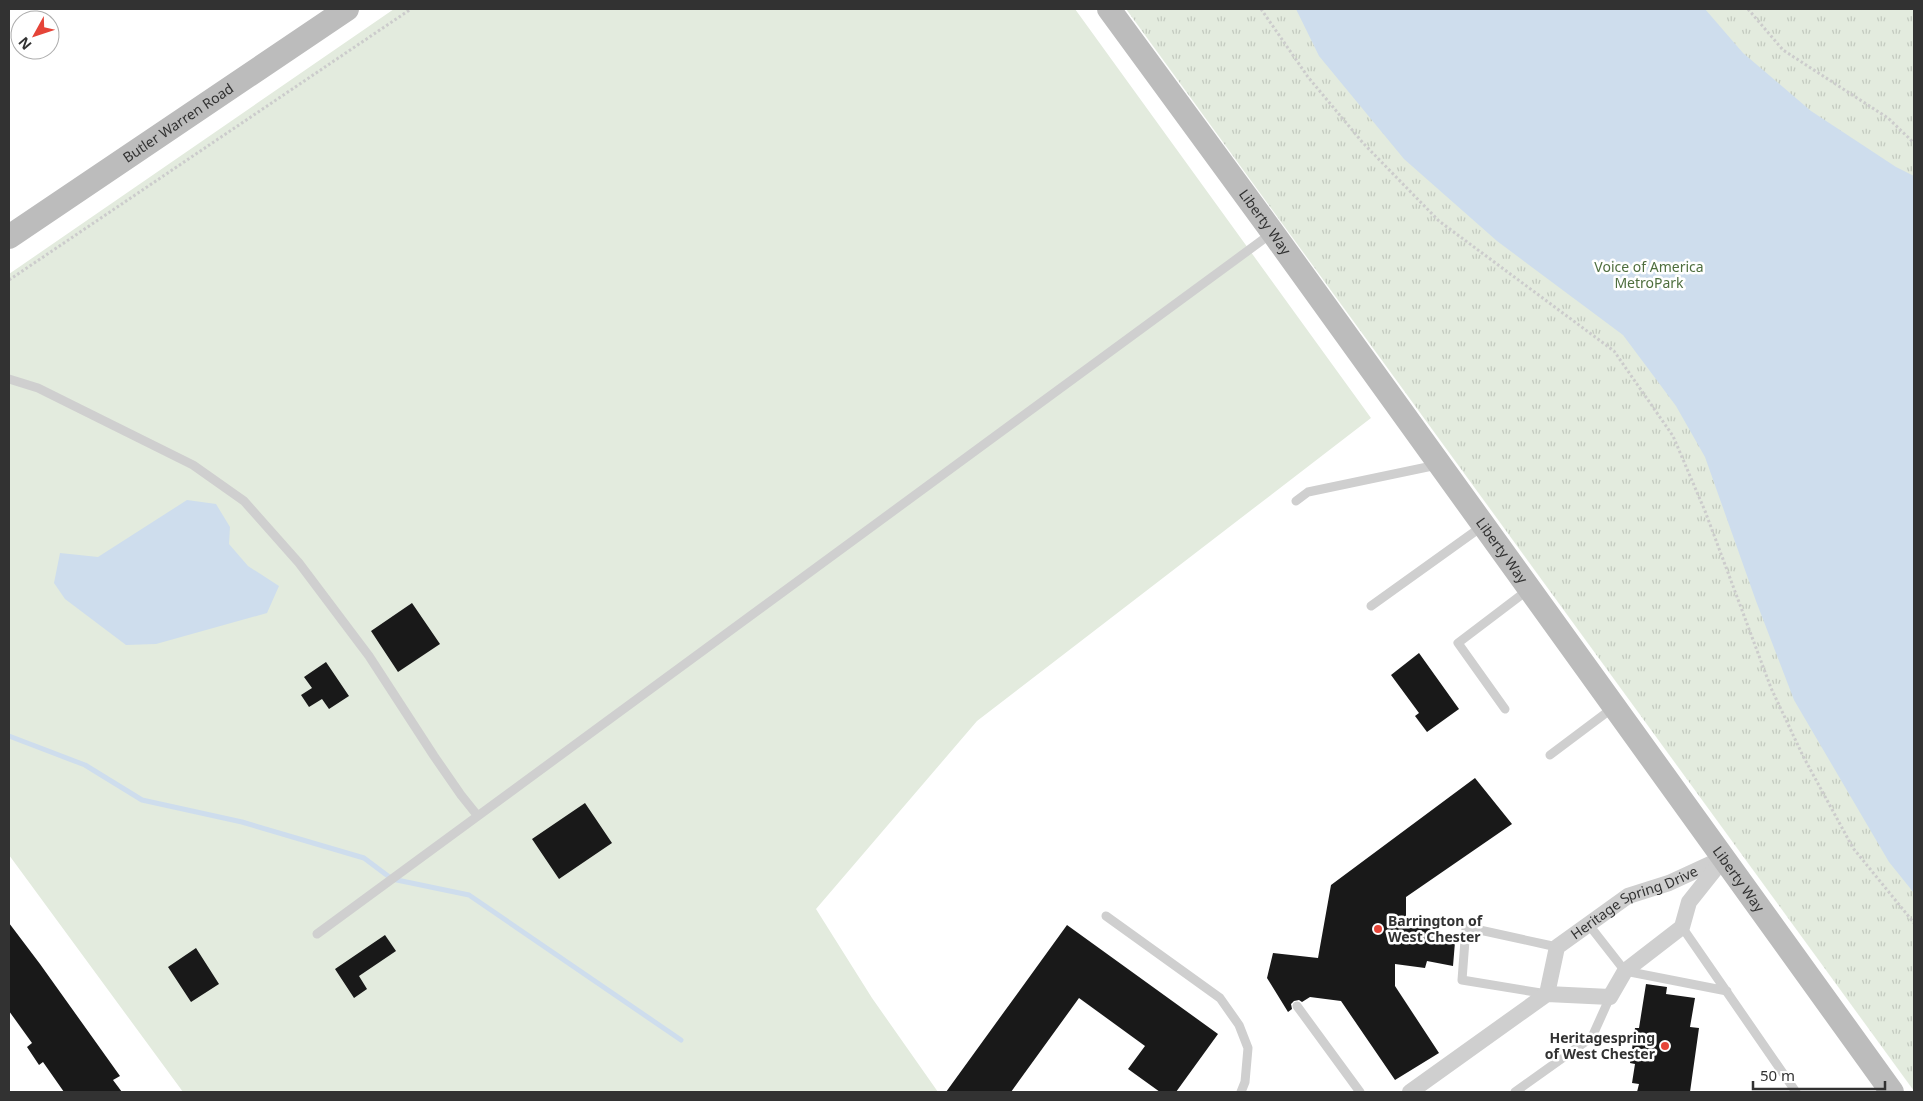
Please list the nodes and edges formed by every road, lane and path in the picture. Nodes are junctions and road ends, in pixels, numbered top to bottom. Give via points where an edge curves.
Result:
1 (347, 9) edge
2 (411, 9) edge
3 (1109, 9) edge
4 (1261, 9) edge
5 (1748, 9) edge
6 (1914, 143) edge
7 (1273, 232) junction
8 (9, 237) edge
9 (9, 280) edge
10 (9, 378) edge
11 (1440, 465) junction
12 (1296, 501) dead end
13 (1484, 525) junction
14 (1529, 589) junction
15 (1371, 606) dead end
16 (1614, 707) junction
17 (1505, 709) dead end
18 (1550, 755) dead end
19 (477, 815) junction
20 (1724, 858) junction
21 (1106, 916) dead end
22 (1914, 924) edge
23 (1588, 925) junction
24 (1682, 927) junction
25 (317, 934) dead end
26 (1557, 947) junction
27 (1624, 971) junction
28 (1726, 991) junction
29 (1547, 994) junction
30 (1610, 997) junction
31 (1297, 1006) dead end
32 (1240, 1092) edge
33 (1360, 1092) edge
34 (1410, 1092) edge
35 (1515, 1092) edge
36 (1796, 1092) edge
37 (1892, 1092) edge

1 - 8 main road, Butler Warren Road
2 - 9 path
3 - 7 main road, Liberty Way
4 - 22 path via 1314,84 1363,143 1439,222 1614,351 1673,436 1705,511 1771,688 1803,756 1853,848
5 - 6 path via 1783,50 1888,118
7 - 11 main road, Liberty Way
7 - 19 lane
10 - 19 lane via 38,388 193,464 244,501 298,563 369,656 460,795
11 - 12 lane via 1308,492
11 - 13 main road, Liberty Way
13 - 14 main road, Liberty Way
13 - 15 lane
14 - 16 main road, Liberty Way
14 - 17 lane via 1458,643
16 - 18 lane
16 - 20 main road, Liberty Way
19 - 25 lane
20 - 23 street, Heritage Spring Drive via 1669,883 1628,896
20 - 24 street, Heritage Spring Drive via 1689,902
20 - 37 main road, Liberty Way
21 - 32 lane via 1220,998 1238,1025 1248,1048 1245,1082
23 - 26 street, Heritage Spring Drive
23 - 27 lane
24 - 27 street
24 - 28 lane
26 - 29 street, Heritage Spring Drive
26 - 29 lane via 1466,927 1462,980
27 - 28 lane
27 - 30 street
28 - 36 lane
29 - 30 street
29 - 34 street
30 - 35 lane via 1592,1037
31 - 33 lane

